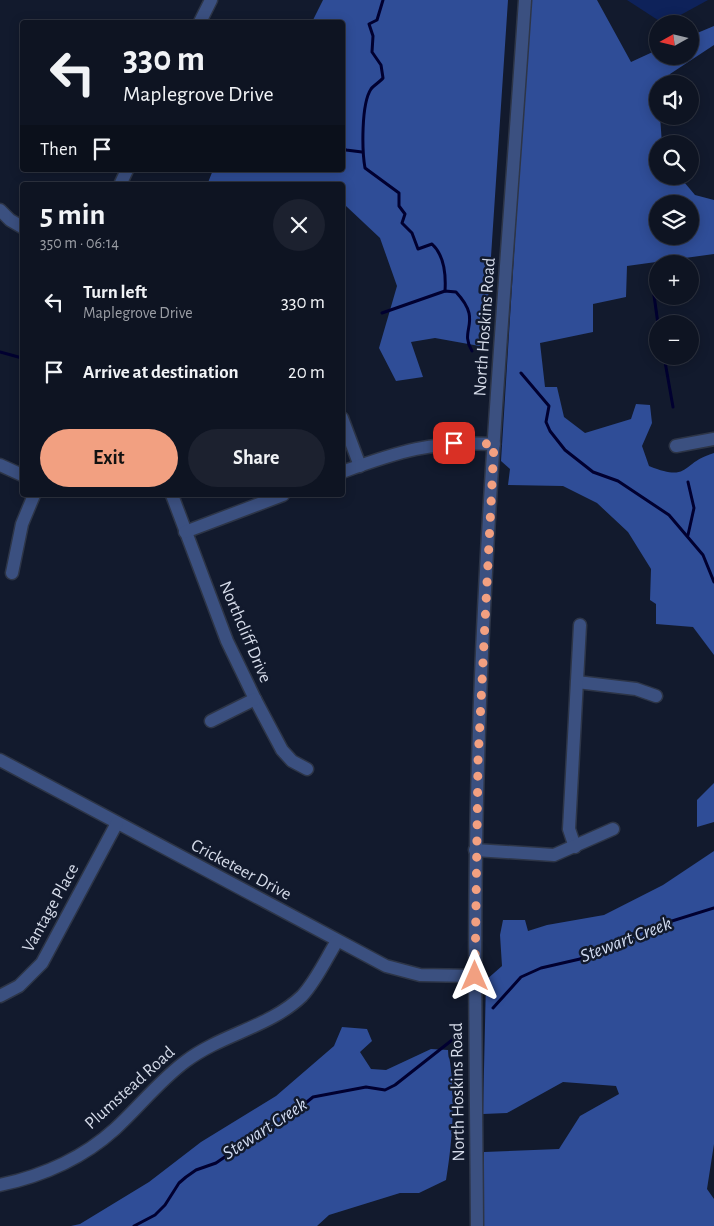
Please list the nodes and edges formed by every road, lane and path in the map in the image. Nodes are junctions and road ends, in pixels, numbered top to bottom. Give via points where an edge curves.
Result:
1 (211, 0) edge
2 (525, 0) edge
3 (201, 20) edge
4 (0, 210) edge
5 (20, 226) edge
6 (345, 426) edge
7 (714, 439) edge
8 (494, 444) junction
9 (676, 446) dead end
10 (0, 465) edge
11 (360, 466) junction
12 (345, 471) edge
13 (20, 474) edge
14 (33, 497) edge
15 (173, 497) edge
16 (278, 497) edge
17 (185, 532) junction
18 (12, 574) dead end
19 (580, 625) dead end
20 (577, 682) junction
21 (656, 696) dead end
22 (255, 699) junction
23 (211, 722) dead end
24 (0, 760) edge
25 (307, 769) dead end
26 (117, 823) junction
27 (613, 829) dead end
28 (575, 847) junction
29 (475, 850) junction
30 (337, 941) junction
31 (475, 976) junction
32 (0, 996) edge
33 (0, 1185) edge
34 (477, 1226) edge

1 - 3 street
2 - 8 street, North Hoskins Road
4 - 5 street
6 - 11 street
7 - 9 street
8 - 11 street via 467,442 420,446
8 - 29 street, North Hoskins Road via 485,576
10 - 13 street
11 - 12 street
14 - 18 street via 22,524
15 - 17 street, Northcliff Drive
16 - 17 street
17 - 22 street, Northcliff Drive via 227,642
19 - 20 street
20 - 21 street via 636,689
20 - 28 street via 569,829
22 - 23 street
22 - 25 street, Northcliff Drive via 282,750 292,761
24 - 26 street, Cricketeer Drive
26 - 30 street, Cricketeer Drive
26 - 32 street, Vantage Place via 42,963 19,986
27 - 28 street
28 - 29 street via 554,855
29 - 31 street, North Hoskins Road
30 - 31 street, Cricketeer Drive via 399,971 434,977
30 - 33 street, Plumstead Road via 307,990 290,1006 191,1057 164,1079 114,1130 80,1154 44,1173
31 - 34 street, North Hoskins Road

